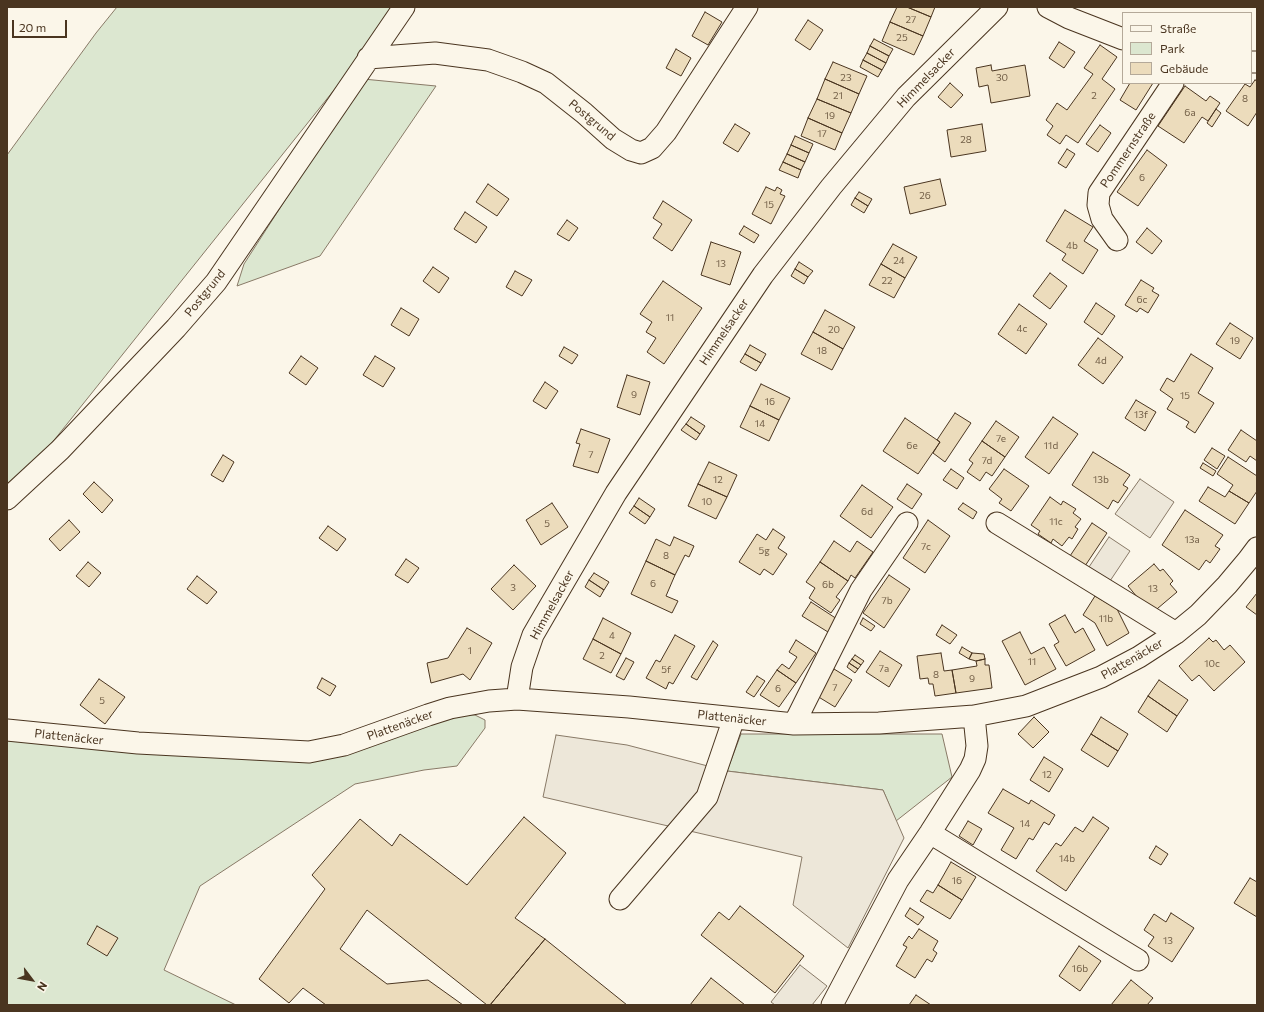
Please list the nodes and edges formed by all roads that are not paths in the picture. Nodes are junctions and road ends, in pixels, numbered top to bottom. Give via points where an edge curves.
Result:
1 (404, 7) edge
2 (747, 7) edge
3 (997, 7) edge
4 (1048, 7) edge
5 (1122, 39) edge
6 (368, 58) junction
7 (1172, 84) edge
8 (1117, 240) dead end
9 (7, 499) edge
10 (907, 523) dead end
11 (997, 523) dead end
12 (1257, 548) edge
13 (1176, 633) junction
14 (517, 699) junction
15 (974, 716) junction
16 (734, 718) junction
17 (794, 724) junction
18 (7, 730) edge
19 (930, 833) junction
20 (620, 899) dead end
21 (1138, 960) dead end
22 (832, 1005) edge

1 - 6 street, Postgrund
2 - 6 street, Postgrund via 666,132 652,148 641,153 613,139 546,83 488,60 434,53
3 - 14 street, Himmelsacker via 906,97 831,187 763,275 616,493 544,616 533,635 522,667
4 - 5 street
6 - 9 street, Postgrund via 216,282 60,450
7 - 8 street, Pommernstraße via 1099,193 1098,205 1102,219
10 - 17 street via 861,590
11 - 13 street
12 - 13 street, Plattenäcker via 1227,585
13 - 15 street, Plattenäcker via 1101,677 1026,706
14 - 16 street, Plattenäcker via 629,706
14 - 18 street, Plattenäcker via 489,700 450,708 344,745 309,752 138,743
15 - 17 street, Plattenäcker via 879,723
15 - 19 street via 976,759
16 - 17 street, Plattenäcker
16 - 20 street via 707,797
19 - 21 street
19 - 22 street via 898,880

